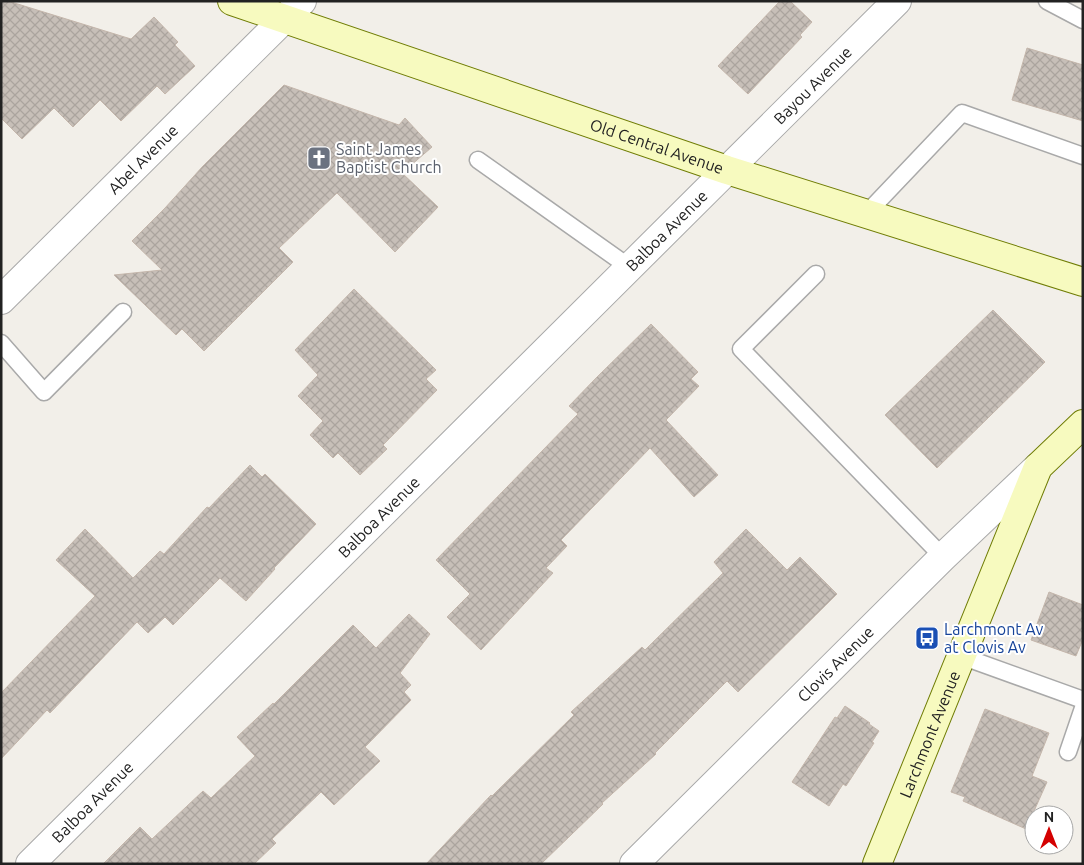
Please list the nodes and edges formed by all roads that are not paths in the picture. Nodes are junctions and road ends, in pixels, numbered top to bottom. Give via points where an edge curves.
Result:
1 (232, 1) edge
2 (897, 1) edge
3 (1047, 1) edge
4 (293, 10) edge
5 (1083, 20) edge
6 (1083, 156) edge
7 (478, 160) dead end
8 (727, 170) junction
9 (866, 214) junction
10 (629, 267) junction
11 (816, 274) dead end
12 (1083, 282) edge
13 (1, 300) edge
14 (123, 312) dead end
15 (1, 343) edge
16 (1083, 424) edge
17 (1038, 467) junction
18 (943, 557) junction
19 (961, 656) junction
20 (1083, 700) edge
21 (1083, 708) edge
22 (1068, 752) dead end
23 (30, 864) edge
24 (634, 864) edge
25 (876, 864) edge

1 - 4 main road, Old Central Avenue
2 - 8 street, Bayou Avenue
3 - 5 lane
4 - 8 main road, Old Central Avenue
4 - 13 street, Abel Avenue
6 - 9 lane via 962,113
7 - 10 lane
8 - 9 main road, Old Central Avenue
8 - 10 street, Balboa Avenue
9 - 12 main road, Old Central Avenue
10 - 23 street, Balboa Avenue
11 - 18 lane via 740,349
14 - 15 lane via 44,392
16 - 17 main road, Larchmont Avenue
17 - 18 street, Clovis Avenue
17 - 19 main road, Larchmont Avenue
18 - 24 street, Clovis Avenue
19 - 20 lane
19 - 25 main road, Larchmont Avenue
21 - 22 lane

